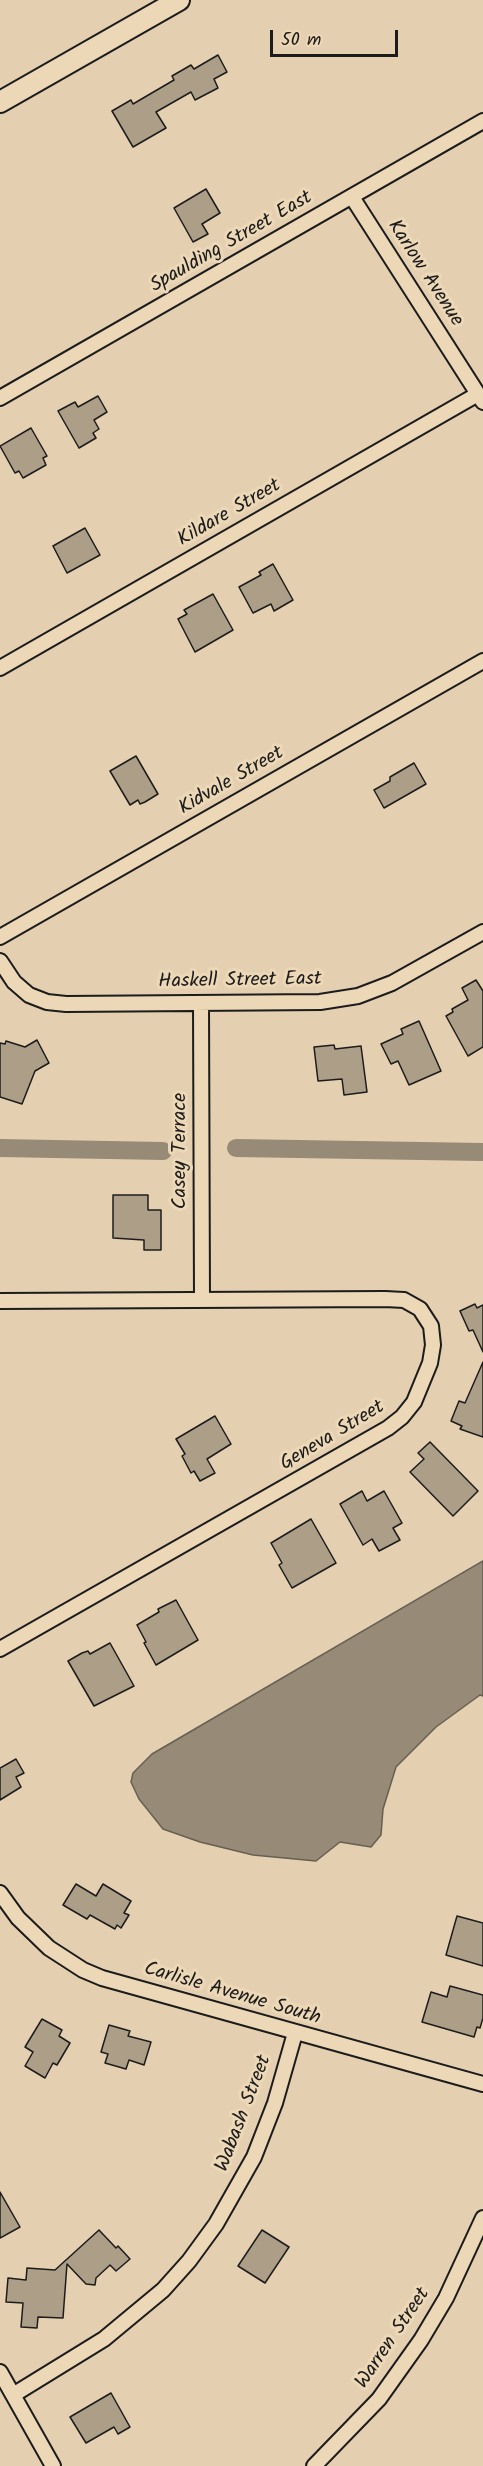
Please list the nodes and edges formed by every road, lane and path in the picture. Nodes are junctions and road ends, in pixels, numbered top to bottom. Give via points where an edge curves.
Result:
1 (180, 0) edge
2 (0, 102) edge
3 (483, 121) edge
4 (352, 197) junction
5 (0, 398) edge
6 (480, 398) edge
7 (483, 661) edge
8 (0, 668) edge
9 (483, 933) edge
10 (0, 937) edge
11 (0, 961) edge
12 (201, 1003) junction
13 (202, 1300) junction
14 (0, 1301) edge
15 (0, 1649) edge
16 (0, 1893) edge
17 (295, 2033) junction
18 (483, 2084) edge
19 (483, 2218) edge
20 (0, 2372) edge
21 (13, 2395) junction
22 (53, 2466) edge
23 (314, 2466) edge

1 - 2 street
3 - 4 street, Spaulding Street East
4 - 5 street, Spaulding Street East
4 - 6 street, Karlow Avenue
6 - 8 street, Kildare Street
7 - 10 street, Kidvale Street
9 - 12 street, Haskell Street East via 392,983 358,996 320,1002
11 - 12 street, Haskell Street East via 29,995 47,1002
12 - 13 street, Casey Terrace
13 - 14 street, Geneva Street
13 - 15 street, Geneva Street via 404,1300 420,1309 431,1326 433,1346 429,1363 414,1402 388,1428
16 - 17 street, Carlisle Avenue South via 33,1935 83,1970
17 - 18 street, Carlisle Avenue South
17 - 21 street, Wabash Street via 254,2157 216,2224 189,2261 148,2303 104,2339
19 - 23 street, Warren Street via 446,2298 420,2340 379,2399
20 - 21 street
21 - 22 street

